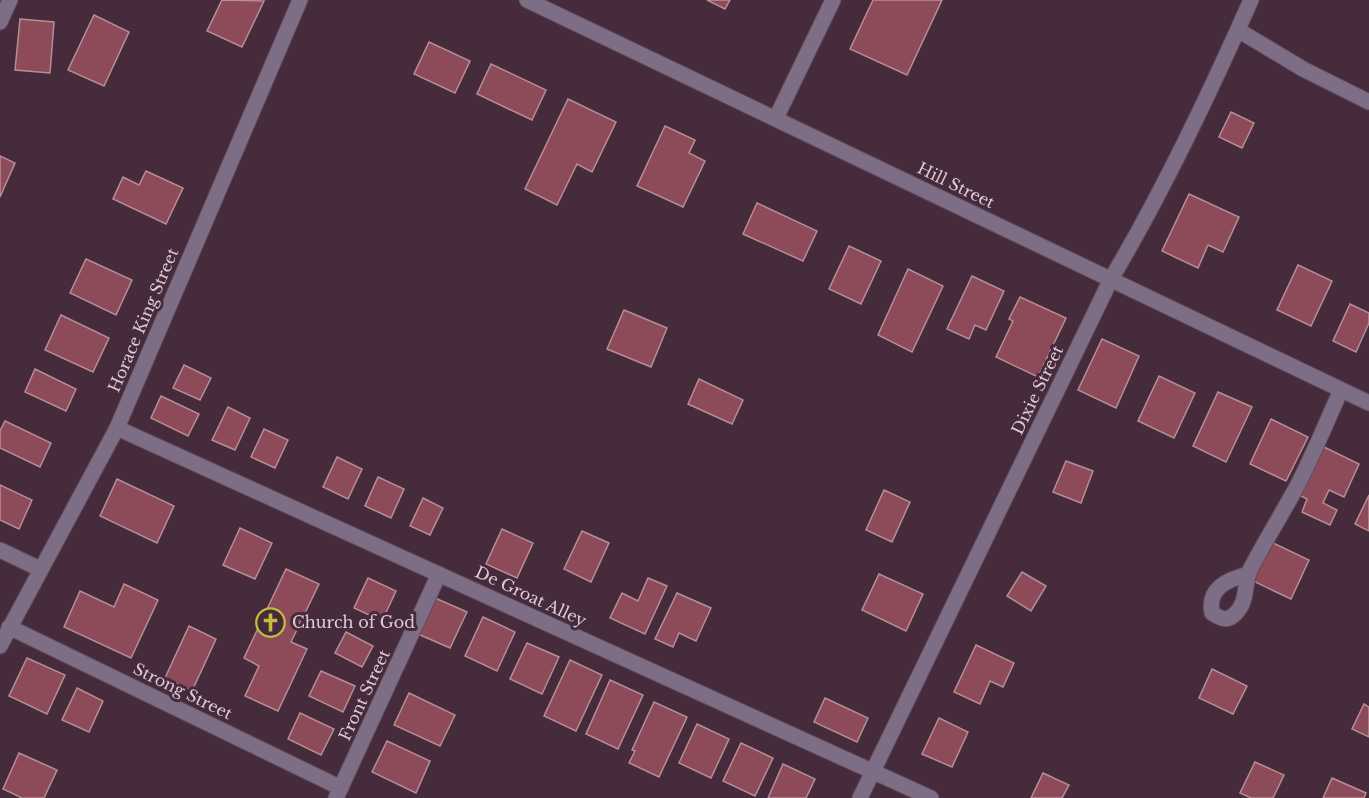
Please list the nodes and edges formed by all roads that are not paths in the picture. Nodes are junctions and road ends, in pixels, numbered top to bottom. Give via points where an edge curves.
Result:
1 (10, 0) edge
2 (300, 0) edge
3 (527, 0) edge
4 (833, 0) edge
5 (1251, 0) edge
6 (0, 22) edge
7 (1238, 30) junction
8 (1369, 102) edge
9 (776, 118) junction
10 (1111, 279) junction
11 (1341, 390) junction
12 (1369, 403) edge
13 (117, 428) junction
14 (0, 550) edge
15 (40, 569) junction
16 (439, 573) junction
17 (1249, 574) dead end
18 (9, 627) junction
19 (0, 646) edge
20 (872, 773) junction
21 (339, 793) edge
22 (860, 798) edge
23 (930, 798) edge

1 - 6 street
2 - 13 street, Horace King Street
3 - 9 street, Hill Street
4 - 9 street
5 - 7 street, Dixie Street
7 - 8 street
7 - 10 street, Dixie Street via 1145,222
9 - 10 street, Hill Street
10 - 11 street, Hill Street
10 - 20 street, Dixie Street
11 - 12 street, Hill Street
11 - 17 street via 1295,489
13 - 15 street, Horace King Street
13 - 16 street, De Groat Alley
14 - 15 street
15 - 18 street, Horace King Street
16 - 20 street, De Groat Alley
16 - 21 street, Front Street
18 - 19 street, Horace King Street
18 - 21 street, Strong Street
20 - 22 street, Dixie Street
20 - 23 street, De Groat Alley

